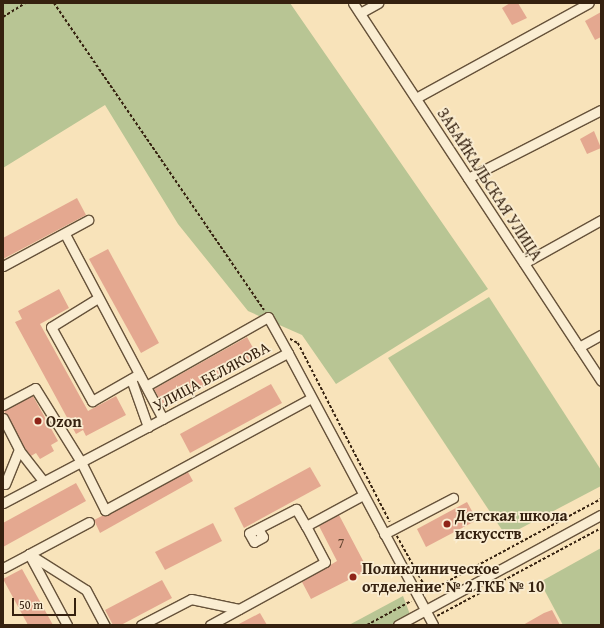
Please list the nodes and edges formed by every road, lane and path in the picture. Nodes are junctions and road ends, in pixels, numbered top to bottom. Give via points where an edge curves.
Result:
1 (26, 3) edge
2 (54, 3) edge
3 (353, 3) edge
4 (378, 3) edge
5 (589, 3) edge
6 (360, 13) junction
7 (3, 17) edge
8 (416, 98) junction
9 (601, 110) edge
10 (468, 178) junction
11 (88, 220) dead end
12 (601, 220) edge
13 (66, 234) junction
14 (524, 263) junction
15 (3, 266) edge
16 (98, 298) junction
17 (268, 317) junction
18 (601, 335) edge
19 (279, 337) junction
20 (579, 347) junction
21 (288, 353) junction
22 (135, 376) junction
23 (601, 381) edge
24 (146, 386) junction
25 (311, 398) junction
26 (3, 405) edge
27 (3, 418) edge
28 (162, 419) junction
29 (148, 427) junction
30 (19, 450) junction
31 (81, 462) junction
32 (43, 481) junction
33 (4, 482) edge
34 (363, 495) junction
35 (12, 498) junction
36 (453, 498) dead end
37 (601, 499) edge
38 (3, 503) edge
39 (601, 516) edge
40 (89, 522) dead end
41 (306, 526) junction
42 (601, 528) edge
43 (258, 529) dead end
44 (393, 529) junction
45 (384, 534) junction
46 (29, 554) junction
47 (3, 568) edge
48 (428, 592) junction
49 (419, 597) junction
50 (239, 609) junction
51 (425, 610) junction
52 (431, 622) edge
53 (67, 625) edge
54 (105, 625) edge
55 (140, 625) edge
56 (210, 625) edge
57 (367, 625) edge
58 (398, 625) edge

1 - 7 path
2 - 17 path
3 - 6 street, ЗАБАЙКАЛЬСКАЯ УЛИЦА
4 - 6 street
5 - 8 street
6 - 8 street, ЗАБАЙКАЛЬСКАЯ УЛИЦА
8 - 10 street, ЗАБАЙКАЛЬСКАЯ УЛИЦА
9 - 10 street
10 - 14 street, ЗАБАЙКАЛЬСКАЯ УЛИЦА
11 - 13 street
12 - 14 street
13 - 15 street
13 - 16 street
14 - 20 street, ЗАБАЙКАЛЬСКАЯ УЛИЦА
16 - 22 street
16 - 22 street via 51,327 92,401
17 - 19 street
17 - 24 street
18 - 20 street
19 - 21 street
19 - 44 path via 298,343
20 - 23 street, ЗАБАЙКАЛЬСКАЯ УЛИЦА
21 - 25 street, УЛИЦА БЕЛЯКОВА
21 - 28 street, УЛИЦА БЕЛЯКОВА
22 - 24 street
22 - 29 street
24 - 28 street
25 - 31 street via 105,510
25 - 34 street, УЛИЦА БЕЛЯКОВА
26 - 31 street via 35,388
27 - 30 street
28 - 29 street, УЛИЦА БЕЛЯКОВА
29 - 31 street, УЛИЦА БЕЛЯКОВА
30 - 32 street
30 - 33 street
31 - 32 street, УЛИЦА БЕЛЯКОВА
32 - 35 street, УЛИЦА БЕЛЯКОВА
33 - 35 street
34 - 41 street
34 - 45 street, УЛИЦА БЕЛЯКОВА
35 - 38 street, УЛИЦА БЕЛЯКОВА
36 - 44 street
37 - 48 path
39 - 51 street
40 - 46 street
41 - 43 street via 296,509
41 - 50 street via 325,562
42 - 52 path
44 - 45 street
44 - 48 path
45 - 49 street, УЛИЦА БЕЛЯКОВА
46 - 47 street
46 - 53 street
46 - 54 street via 86,590
48 - 49 path
49 - 51 street, УЛИЦА БЕЛЯКОВА
49 - 57 path
50 - 55 street via 191,599
50 - 56 street
51 - 52 street, УЛИЦА БЕЛЯКОВА
51 - 58 street

